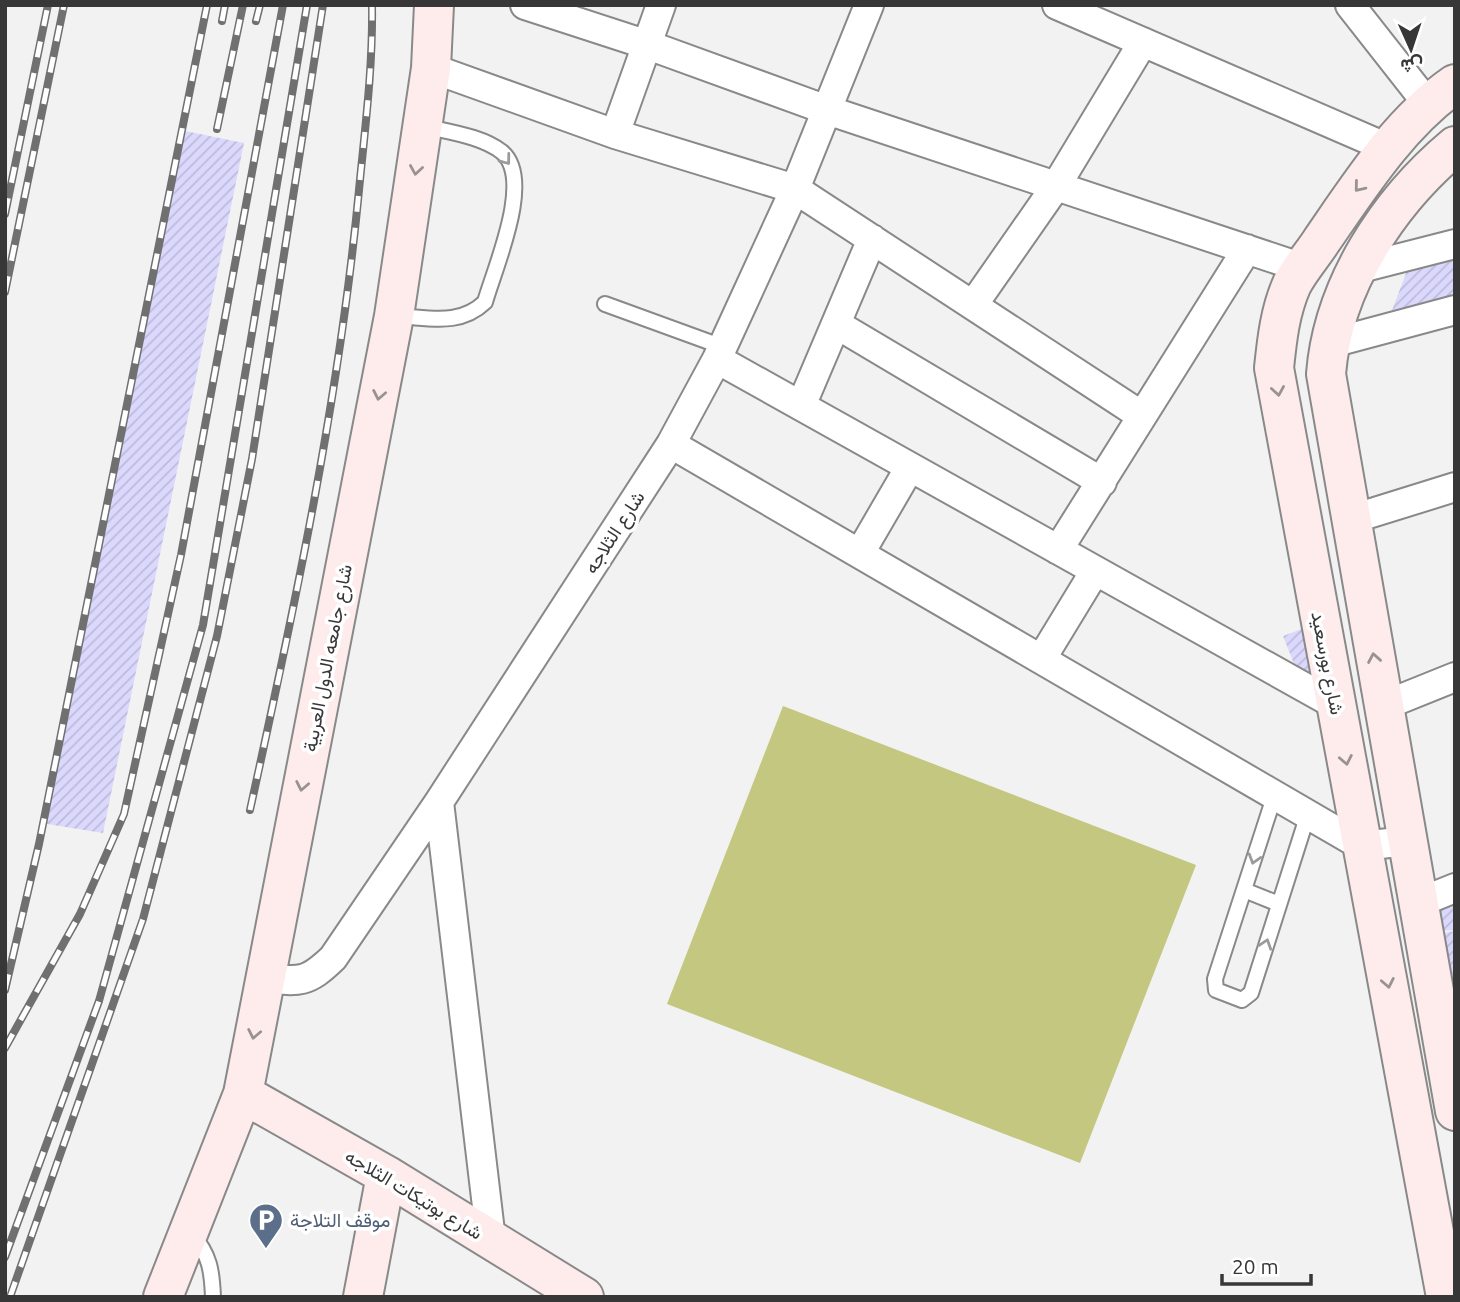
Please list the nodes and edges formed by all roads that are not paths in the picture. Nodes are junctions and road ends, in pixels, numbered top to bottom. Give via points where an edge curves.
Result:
1 (434, 5) edge
2 (525, 5) edge
3 (661, 5) edge
4 (869, 5) edge
5 (1057, 5) edge
6 (1350, 5) edge
7 (1143, 43) junction
8 (648, 45) junction
9 (431, 68) junction
10 (1441, 94) edge
11 (827, 110) junction
12 (423, 125) junction
13 (615, 134) junction
14 (1455, 146) edge
15 (1390, 149) junction
16 (1056, 186) junction
17 (795, 189) junction
18 (872, 239) junction
19 (1455, 244) edge
20 (1247, 249) junction
21 (1303, 268) junction
22 (1357, 269) junction
23 (605, 304) dead end
24 (973, 305) junction
25 (1455, 310) edge
26 (394, 316) junction
27 (836, 324) junction
28 (1328, 344) junction
29 (720, 353) junction
30 (801, 406) junction
31 (1142, 416) junction
32 (671, 444) junction
33 (910, 467) junction
34 (1102, 482) junction
35 (1455, 487) edge
36 (1349, 520) junction
37 (1058, 550) junction
38 (860, 553) junction
39 (1095, 571) junction
40 (1042, 658) junction
41 (1455, 677) edge
42 (1336, 705) junction
43 (1383, 706) junction
44 (1275, 794) junction
45 (439, 802) junction
46 (1308, 814) junction
47 (1407, 841) junction
48 (1362, 846) junction
49 (1455, 888) edge
50 (1244, 890) junction
51 (1418, 903) junction
52 (1279, 904) junction
53 (265, 978) junction
54 (243, 1094) junction
55 (1453, 1096) edge
56 (386, 1175) junction
57 (189, 1232) junction
58 (491, 1240) junction
59 (163, 1297) edge
60 (213, 1297) edge
61 (363, 1297) edge
62 (584, 1297) edge
63 (1446, 1297) edge

1 - 9 main road, شارع جامعه الدول العربية
2 - 8 street
3 - 8 street
4 - 11 street, شارع الثلاجه
5 - 7 street
6 - 10 street
7 - 15 street
7 - 16 street
8 - 11 street
8 - 13 street
9 - 12 main road, شارع جامعه الدول العربية
9 - 13 street
10 - 15 main road, شارع بورسعيد
11 - 16 street
11 - 17 street, شارع الثلاجه
12 -> 26 main road, شارع جامعه الدول العربية
12 -> 26 lane via 481,141 502,152 515,172 516,196 485,302 473,314 457,319
13 - 17 street
14 - 22 main road via 1427,169 1385,221
15 -> 21 main road, شارع بورسعيد
16 - 20 street
16 - 24 street
17 - 18 street
17 - 29 street, شارع الثلاجه
18 - 24 street
18 - 27 street
19 - 22 street
20 - 21 street
20 - 31 street
21 -> 42 main road, شارع بورسعيد via 1278,325 1274,368
22 - 28 main road
23 - 29 lane
24 - 31 street
25 - 28 street
26 -> 53 main road, شارع جامعه الدول العربية
27 - 30 street
27 - 34 street
28 - 36 main road via 1328,404
29 - 30 street
29 - 32 street, شارع الثلاجه
30 - 33 street
31 - 34 street
32 - 38 street
32 - 45 street, شارع الثلاجه
33 - 37 street
33 - 38 street
34 - 37 street
35 - 36 street
43 -> 36 main road
37 - 39 street
38 - 40 street
39 - 40 street
39 - 42 street
40 - 44 street
41 - 43 street
42 -> 48 main road, شارع بورسعيد
43 - 47 main road
44 - 46 street
44 -> 50 lane
45 - 53 street, شارع الثلاجه via 333,958 314,976 298,982
45 - 58 street
46 - 48 street
46 - 52 lane
47 - 48 street
47 - 51 main road
48 -> 63 main road, شارع بورسعيد
49 - 51 street
50 - 52 lane
50 -> 52 lane via 1214,986 1236,999 1251,993
51 - 55 main road
53 -> 54 main road, شارع جامعه الدول العربية
54 - 56 main road, شارع بوتيكات الثلاجه
54 - 57 main road, شارع جامعه الدول العربية
56 - 58 main road, شارع بوتيكات الثلاجه
56 - 61 main road
57 - 59 main road, شارع جامعه الدول العربية
57 - 60 lane via 210,1263
58 - 62 main road, شارع بوتيكات الثلاجه

